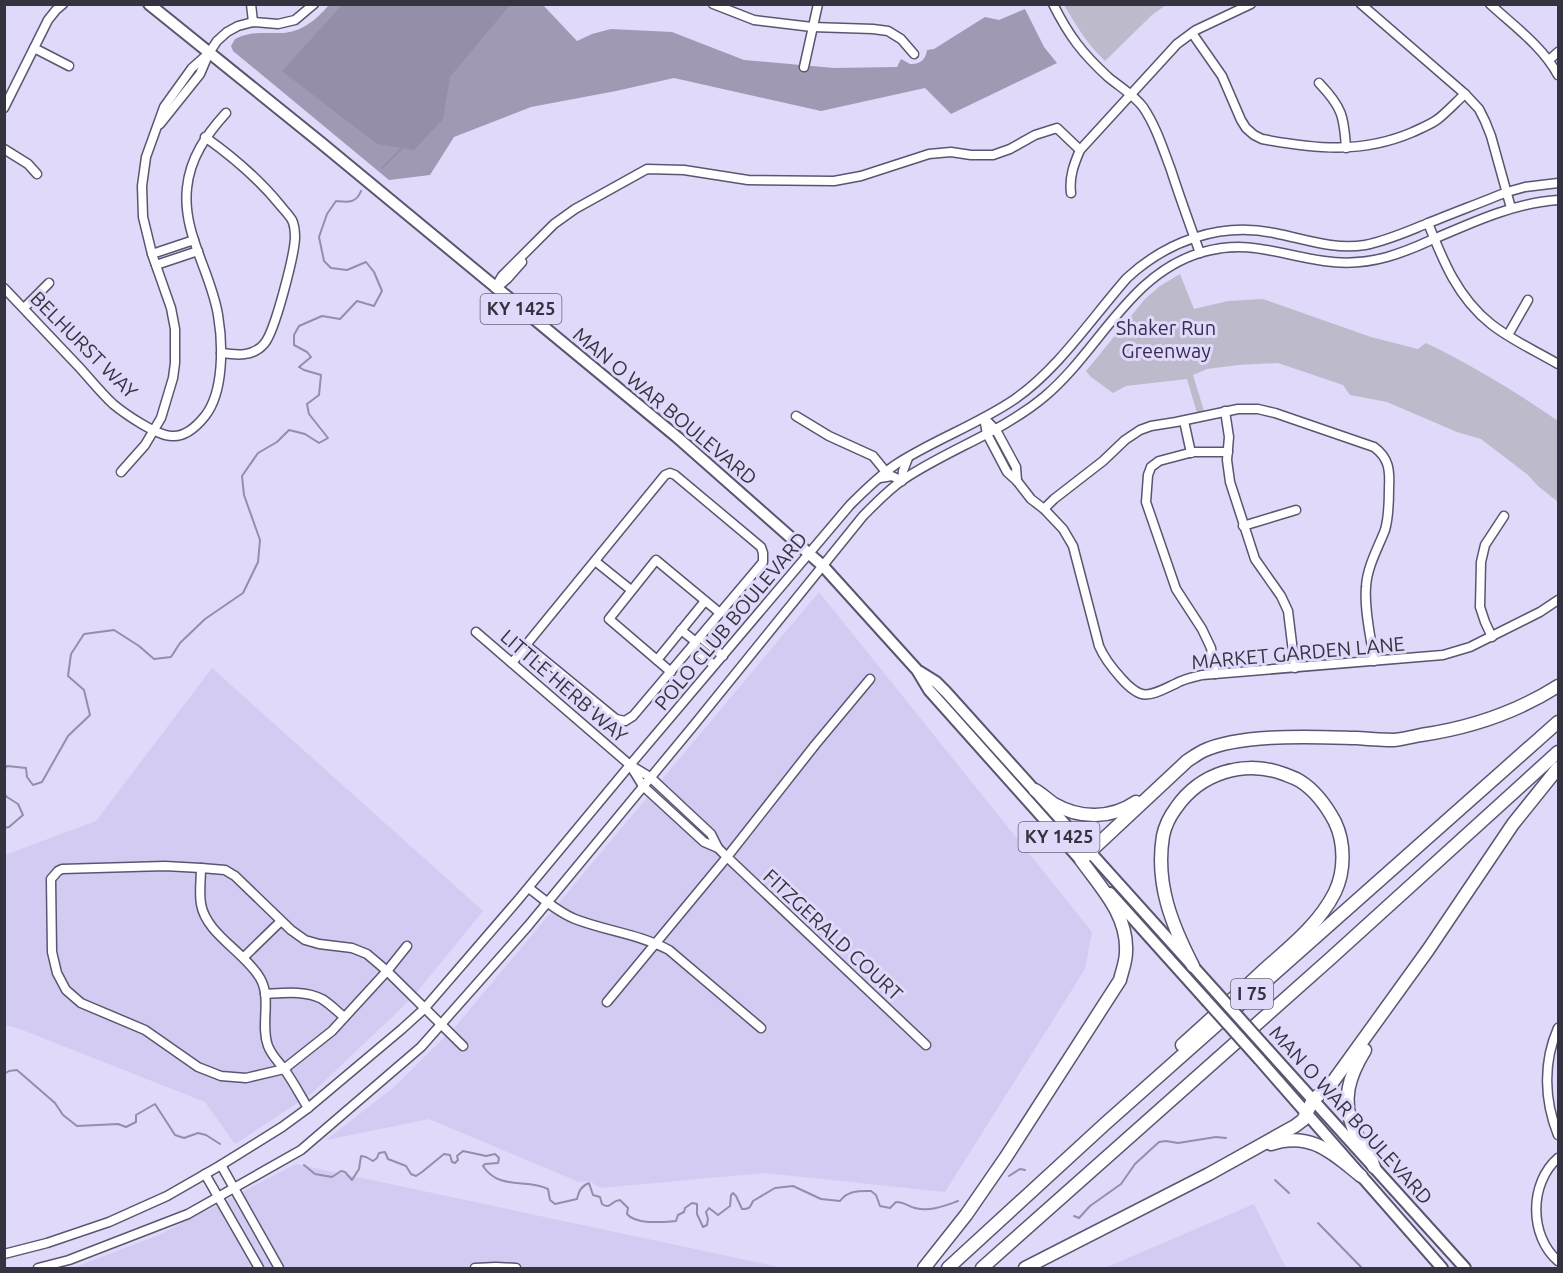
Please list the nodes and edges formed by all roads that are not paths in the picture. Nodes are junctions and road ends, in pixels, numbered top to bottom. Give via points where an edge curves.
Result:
1 (63, 4) edge
2 (149, 4) edge
3 (251, 4) edge
4 (314, 4) edge
5 (713, 4) edge
6 (819, 4) edge
7 (1053, 4) edge
8 (1251, 4) edge
9 (1361, 4) edge
10 (1490, 4) edge
11 (253, 22) junction
12 (812, 27) junction
13 (1192, 33) junction
14 (34, 48) junction
15 (1558, 52) edge
16 (209, 53) junction
17 (914, 54) dead end
18 (1549, 60) junction
19 (69, 66) dead end
20 (804, 67) dead end
21 (1558, 75) edge
22 (1319, 83) dead end
23 (1131, 94) junction
24 (1465, 94) junction
25 (4, 108) edge
26 (225, 113) dead end
27 (206, 137) junction
28 (1346, 148) junction
29 (4, 149) edge
30 (1080, 150) junction
31 (36, 174) dead end
32 (1558, 183) edge
33 (1507, 192) junction
34 (1071, 193) dead end
35 (1558, 200) edge
36 (1511, 208) junction
37 (1428, 223) junction
38 (1194, 237) junction
39 (1434, 239) junction
40 (194, 240) junction
41 (198, 250) junction
42 (1200, 253) junction
43 (152, 254) junction
44 (156, 265) junction
45 (50, 283) dead end
46 (4, 288) edge
47 (495, 288) junction
48 (1528, 300) dead end
49 (24, 308) junction
50 (1508, 335) junction
51 (221, 353) junction
52 (1558, 364) edge
53 (1225, 411) junction
54 (796, 416) dead end
55 (984, 418) junction
56 (1184, 421) junction
57 (996, 430) junction
58 (154, 431) junction
59 (987, 434) junction
60 (1228, 452) junction
61 (1191, 453) junction
62 (908, 457) junction
63 (121, 472) dead end
64 (886, 472) junction
65 (877, 479) junction
66 (902, 481) junction
67 (1017, 481) junction
68 (1044, 509) junction
69 (1296, 510) dead end
70 (1504, 516) dead end
71 (1243, 526) junction
72 (810, 554) junction
73 (595, 561) junction
74 (823, 566) junction
75 (631, 590) junction
76 (1558, 600) edge
77 (705, 601) junction
78 (720, 613) junction
79 (681, 630) junction
80 (476, 632) dead end
81 (1492, 637) junction
82 (696, 642) junction
83 (526, 645) junction
84 (723, 656) junction
85 (657, 660) junction
86 (1374, 661) junction
87 (512, 663) junction
88 (714, 665) junction
89 (1295, 668) junction
90 (917, 670) junction
91 (671, 672) junction
92 (1215, 674) junction
93 (870, 679) dead end
94 (1558, 686) edge
95 (1558, 722) edge
96 (1558, 752) edge
97 (630, 765) junction
98 (1558, 768) edge
99 (650, 777) junction
100 (1164, 782) junction
101 (643, 786) junction
102 (1035, 790) junction
103 (718, 848) junction
104 (1085, 856) junction
105 (727, 857) junction
106 (201, 868) junction
107 (529, 888) junction
108 (547, 902) junction
109 (281, 921) junction
110 (655, 943) junction
111 (407, 946) dead end
112 (244, 957) junction
113 (1419, 962) junction
114 (1193, 966) junction
115 (387, 971) junction
116 (265, 994) junction
117 (607, 1002) dead end
118 (424, 1009) junction
119 (344, 1017) junction
120 (441, 1025) junction
121 (760, 1028) dead end
122 (1558, 1028) edge
123 (926, 1045) dead end
124 (463, 1046) dead end
125 (284, 1069) junction
126 (1313, 1100) junction
127 (308, 1108) junction
128 (1306, 1113) junction
129 (1106, 1122) junction
130 (1558, 1135) edge
131 (1245, 1154) junction
132 (1558, 1158) edge
133 (221, 1165) junction
134 (1374, 1167) junction
135 (205, 1174) junction
136 (1361, 1176) junction
137 (234, 1188) junction
138 (218, 1198) junction
139 (4, 1254) edge
140 (1558, 1261) edge
141 (38, 1269) edge
142 (259, 1269) edge
143 (279, 1269) edge
144 (475, 1269) edge
145 (516, 1269) edge
146 (924, 1269) edge
147 (948, 1269) edge
148 (982, 1269) edge
149 (1024, 1269) edge
150 (1442, 1269) edge
151 (1465, 1269) edge

1 - 14 street via 48,20
2 - 16 main road, MAN O WAR BOULEVARD / KY 1425
3 - 11 street
4 - 11 street via 295,20 278,24
5 - 12 street via 754,20
6 - 12 street
7 - 23 street via 1079,49
8 - 13 street
9 - 24 street
10 - 18 street
11 - 16 street via 227,32
12 - 17 street via 888,31
12 - 20 street
13 - 23 street
13 - 28 street via 1222,76 1241,120 1251,133 1263,139 1317,148
14 - 19 street
14 - 25 street
15 - 18 street
16 - 43 street via 200,74 157,129 146,157 143,217
16 - 47 main road, MAN O WAR BOULEVARD / KY 1425
18 - 21 street
22 - 28 street via 1343,116
23 - 30 street
23 - 38 street via 1156,132
24 - 28 street via 1427,125 1389,141
24 - 33 street via 1485,121
26 - 27 street, BELHURST WAY
27 - 40 street, BELHURST WAY via 192,163 187,188 187,213
27 - 51 street via 271,194 295,229 270,335 252,353
29 - 31 street
30 - 34 street via 1071,176
30 - 47 street via 1057,128 993,155 929,154 834,181 748,180 684,170 647,169 554,224
32 - 33 street, POLO CLUB BOULEVARD
33 - 36 street
33 - 37 street, POLO CLUB BOULEVARD
35 - 36 street, POLO CLUB BOULEVARD
36 - 39 street, POLO CLUB BOULEVARD
37 - 38 street, POLO CLUB BOULEVARD via 1364,245 1308,242 1245,230
37 - 39 street
38 - 42 street
38 - 55 street, POLO CLUB BOULEVARD via 1162,251 1138,268 1053,366
39 - 42 street, POLO CLUB BOULEVARD via 1388,257 1353,263 1325,262 1245,246
39 - 50 street via 1466,298
40 - 41 street, BELHURST WAY
40 - 43 street
41 - 44 street
41 - 51 street, BELHURST WAY via 218,313
42 - 57 street, POLO CLUB BOULEVARD via 1169,266 1149,280 1065,378
43 - 44 street
44 - 58 street via 171,308 176,347 173,378
45 - 49 street
46 - 49 street, BELHURST WAY
47 - 72 main road, MAN O WAR BOULEVARD / KY 1425 via 676,436
48 - 50 street
49 - 58 street, BELHURST WAY via 113,403
50 - 52 street
51 - 58 street, BELHURST WAY via 215,399 203,419 184,435 174,437
53 - 56 street
53 - 60 street
53 - 86 street via 1248,408 1275,413 1374,447 1386,459 1390,470 1389,513 1366,586
54 - 64 street via 873,456
55 - 57 street, MARKET GARDEN LANE
55 - 59 street, MARKET GARDEN LANE
55 - 62 street, POLO CLUB BOULEVARD
56 - 61 street
56 - 68 street via 1151,426 1132,435
57 - 59 street, POLO CLUB BOULEVARD
57 - 67 street, MARKET GARDEN LANE via 1016,468
58 - 63 street
59 - 66 street, POLO CLUB BOULEVARD
59 - 67 street, MARKET GARDEN LANE via 1007,472
60 - 61 street
60 - 71 street via 1228,476
61 - 92 street via 1159,461 1151,467 1146,501 1176,589 1211,648
62 - 64 street, POLO CLUB BOULEVARD
62 - 66 street
64 - 65 street, POLO CLUB BOULEVARD
65 - 66 street via 892,476
65 - 72 street, POLO CLUB BOULEVARD
66 - 74 street, POLO CLUB BOULEVARD via 863,516
67 - 68 street, MARKET GARDEN LANE via 1030,499
68 - 92 street, MARKET GARDEN LANE via 1073,546 1100,650 1130,688 1150,694 1187,679
69 - 71 street
70 - 81 street via 1485,545 1481,562 1481,614
71 - 89 street via 1255,559 1287,611
72 - 74 main road, MAN O WAR BOULEVARD / KY 1425
72 - 84 street, POLO CLUB BOULEVARD
73 - 75 street
73 - 78 street via 665,475 675,475 761,547 763,553 764,562
73 - 83 street
74 - 90 main road, MAN O WAR BOULEVARD / KY 1425
74 - 99 street, POLO CLUB BOULEVARD
75 - 77 street via 656,560
75 - 85 street via 609,619
76 - 81 street, MARKET GARDEN LANE
77 - 78 street
77 - 79 street
78 - 82 street
79 - 82 street
79 - 85 street
80 - 87 street, LITTLE HERB WAY
81 - 86 street, MARKET GARDEN LANE via 1443,655
82 - 84 street
82 - 88 street
82 - 91 street
83 - 87 street
83 - 91 street via 616,719 625,721
84 - 88 street, POLO CLUB BOULEVARD
85 - 91 street
86 - 89 street, MARKET GARDEN LANE
87 - 97 street, LITTLE HERB WAY
88 - 97 street, POLO CLUB BOULEVARD
89 - 92 street, MARKET GARDEN LANE
90 - 102 main road, MAN O WAR BOULEVARD / KY 1425 via 946,692
90 - 104 main road, MAN O WAR BOULEVARD / KY 1425 via 929,690
93 - 105 street
94 - 100 highway via 1490,719 1438,733 1395,740 1270,738 1215,747 1187,761
95 - 129 highway, I 75
96 - 148 highway, I 75
97 - 99 street, FITZGERALD COURT
97 - 101 street, FITZGERALD COURT
97 - 107 street, POLO CLUB BOULEVARD
98 - 113 highway via 1513,824
99 - 101 street, POLO CLUB BOULEVARD
99 - 103 street, FITZGERALD COURT via 711,834
100 - 102 highway via 1122,810 1093,815 1065,809
100 - 104 highway
101 - 103 street, FITZGERALD COURT via 704,842
101 - 108 street, POLO CLUB BOULEVARD
102 - 104 main road, MAN O WAR BOULEVARD / KY 1425
103 - 105 street, FITZGERALD COURT
104 - 114 main road, MAN O WAR BOULEVARD / KY 1425
104 - 128 main road, MAN O WAR BOULEVARD / KY 1425, bridge
104 - 146 highway via 1124,927 1126,954 1119,980 1006,1157
105 - 110 street
105 - 123 street, FITZGERALD COURT
106 - 109 street via 225,870 235,876
106 - 112 street via 202,912 214,930
106 - 125 street via 111,866 58,870 51,879 52,952 57,973 66,990 81,1003 145,1030 198,1068 221,1076 246,1078
107 - 108 street
107 - 118 street, POLO CLUB BOULEVARD
108 - 110 street via 574,918
108 - 120 street, POLO CLUB BOULEVARD
109 - 112 street
109 - 115 street via 305,940 352,948 367,954
110 - 117 street
110 - 121 street via 669,950
111 - 115 street
112 - 116 street via 261,980
113 - 126 highway via 1332,1083
113 - 134 highway via 1358,1062 1349,1084 1353,1129
114 - 126 main road, MAN O WAR BOULEVARD / KY 1425, bridge
114 - 129 highway via 1175,931 1162,878 1163,834 1171,816 1194,788 1228,770 1273,770 1300,781 1326,806 1339,830 1343,852 1336,890 1317,921 1176,1050
115 - 118 street
115 - 119 street
116 - 119 street via 312,995
116 - 125 street via 268,1045
118 - 120 street
118 - 127 street, POLO CLUB BOULEVARD
119 - 125 street
120 - 124 street
120 - 137 street, POLO CLUB BOULEVARD via 421,1047 301,1150
122 - 130 street via 1549,1059 1547,1091
125 - 127 street
126 - 128 highway
126 - 134 main road, MAN O WAR BOULEVARD / KY 1425
127 - 133 street, POLO CLUB BOULEVARD
128 - 131 highway via 1295,1126
128 - 136 main road, MAN O WAR BOULEVARD / KY 1425
129 - 147 highway, I 75
131 - 136 highway via 1283,1141 1305,1141 1329,1151
131 - 149 highway
132 - 140 street via 1541,1184 1536,1211 1541,1236
133 - 135 street, POLO CLUB BOULEVARD
133 - 137 street
134 - 151 main road, MAN O WAR BOULEVARD / KY 1425
135 - 138 street
135 - 139 street, POLO CLUB BOULEVARD via 109,1222
136 - 150 main road, MAN O WAR BOULEVARD / KY 1425
137 - 138 street, POLO CLUB BOULEVARD
137 - 143 street
138 - 141 street, POLO CLUB BOULEVARD via 188,1214
138 - 142 street
144 - 145 street

